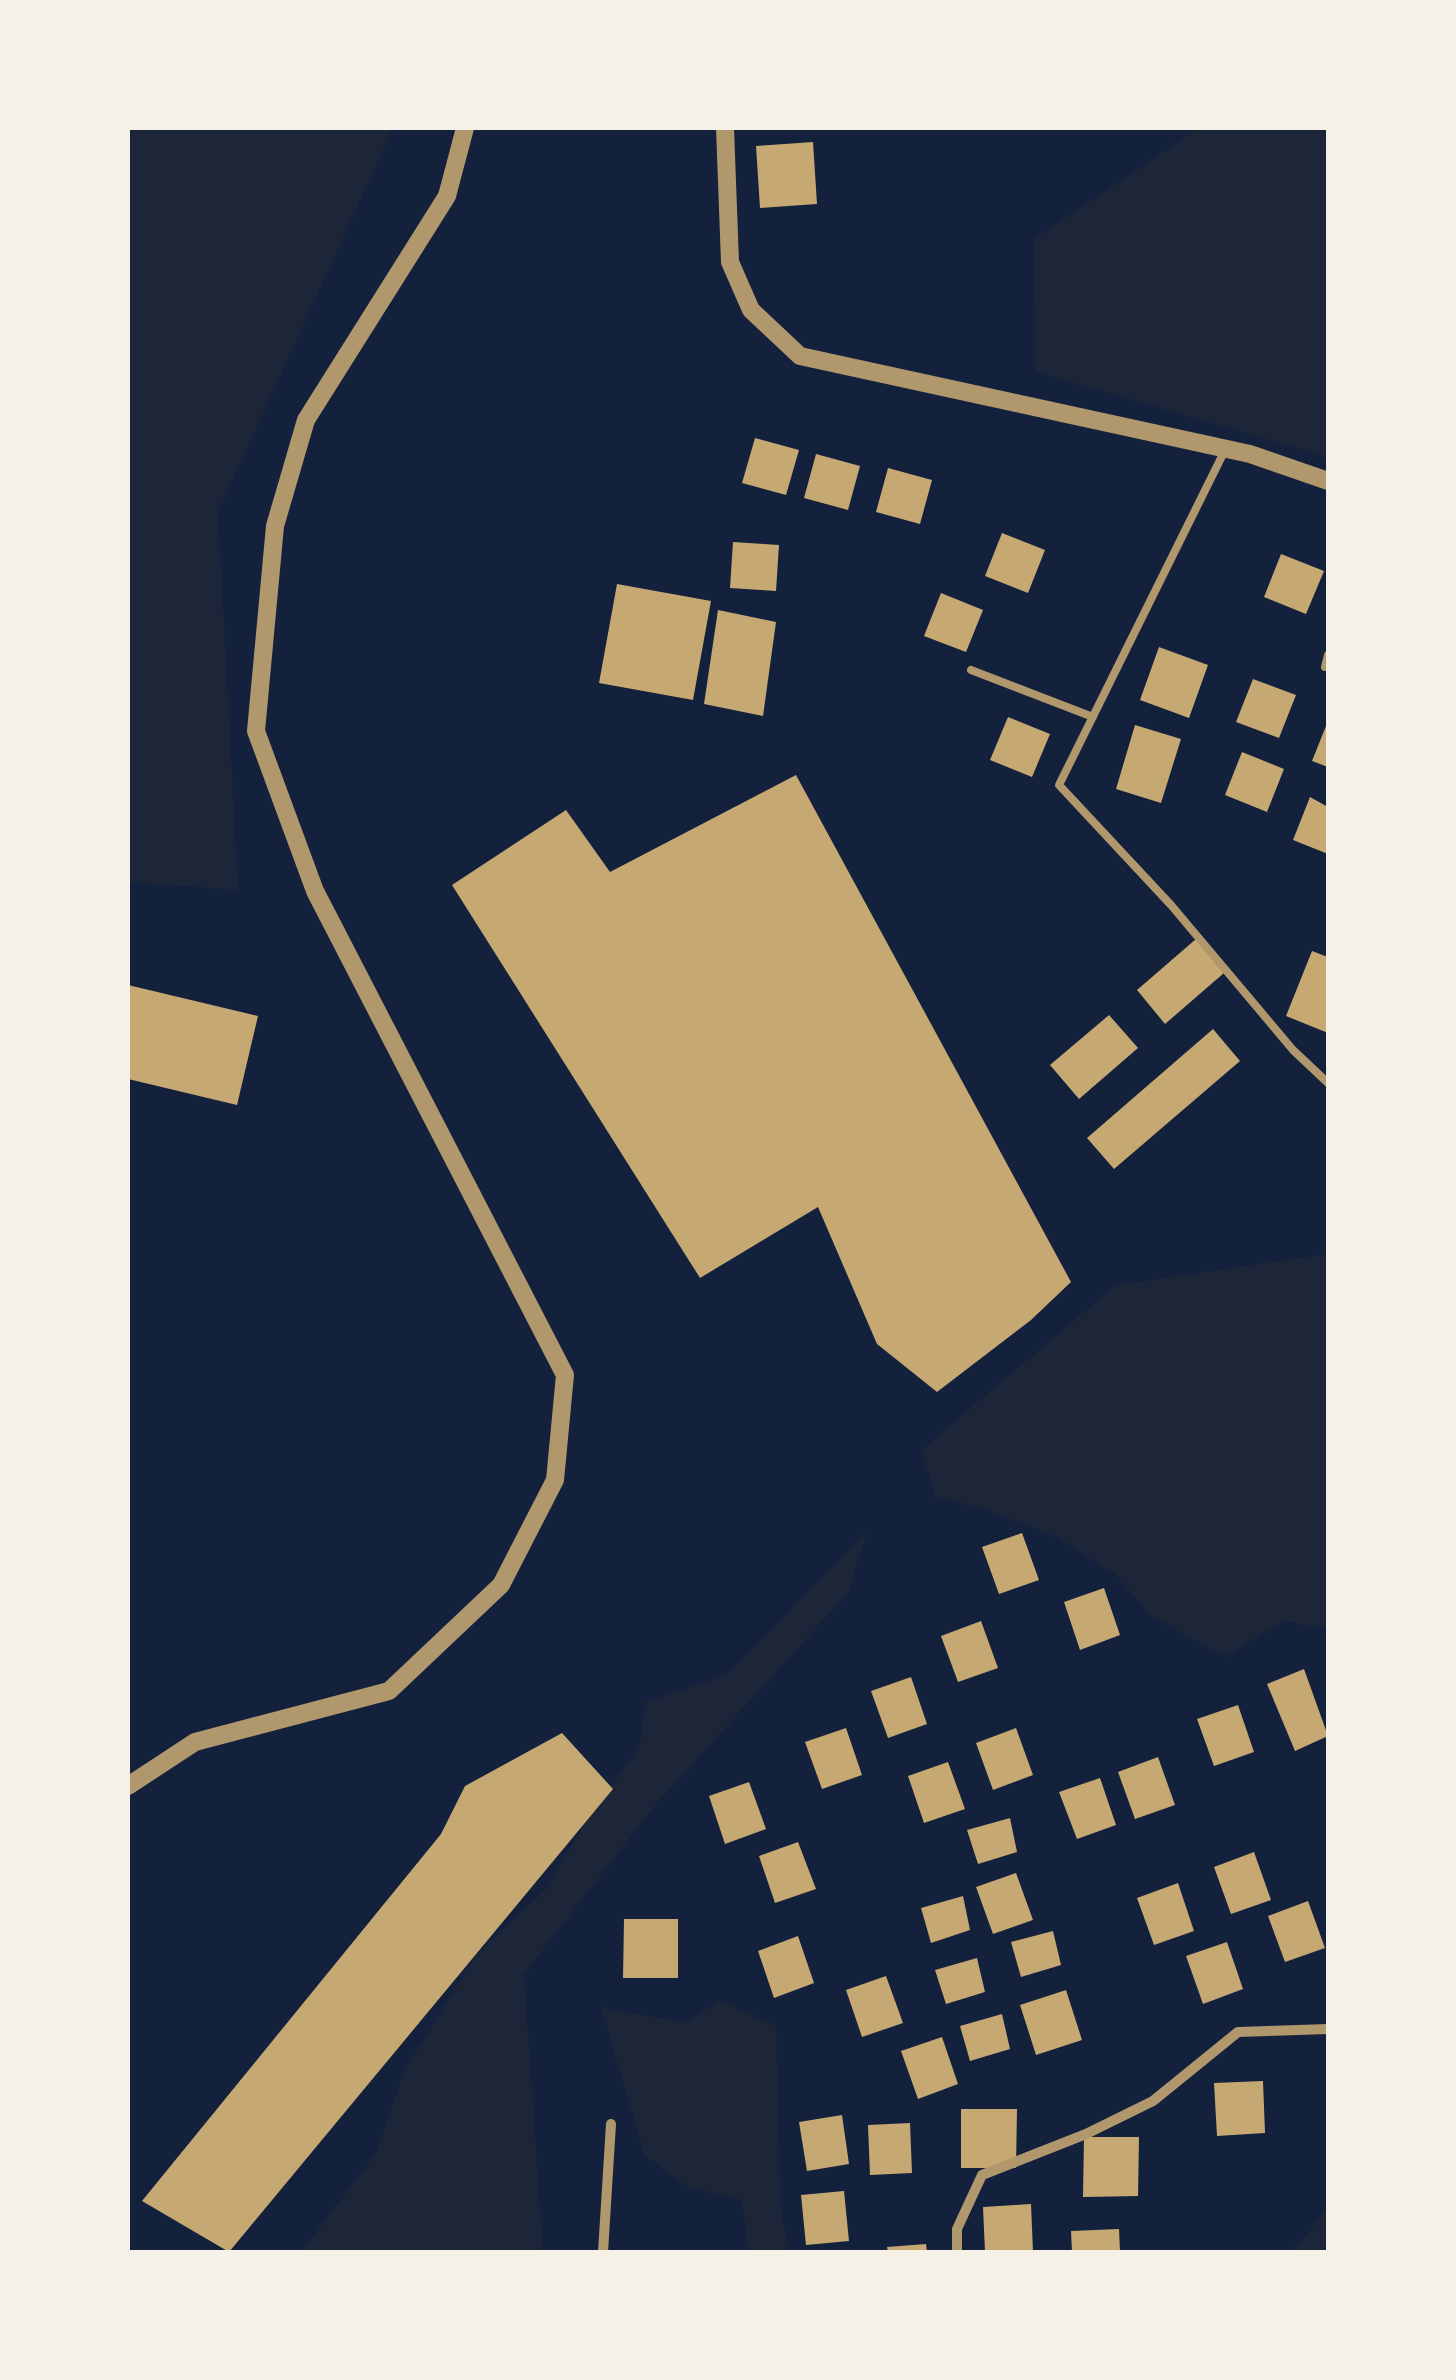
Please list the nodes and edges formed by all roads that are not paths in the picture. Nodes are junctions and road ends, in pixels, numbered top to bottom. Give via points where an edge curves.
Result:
1 (465, 128) edge
2 (725, 128) edge
3 (1226, 449) junction
4 (1328, 481) edge
5 (1328, 655) edge
6 (1324, 667) dead end
7 (971, 670) dead end
8 (1093, 717) junction
9 (1328, 1083) edge
10 (128, 1786) edge
11 (1328, 2029) edge
12 (612, 2124) dead end
13 (603, 2252) edge
14 (957, 2252) edge

1 - 10 street via 447,196 306,420 275,526 256,731 316,891 565,1375 555,1480 500,1585 389,1691 195,1742
2 - 3 street via 730,262 751,310 800,356
3 - 4 street
3 - 8 lane
5 - 6 lane
7 - 8 lane
8 - 9 lane via 1059,785
11 - 14 street via 1238,2032 1153,2101 982,2175 956,2229
12 - 13 street

